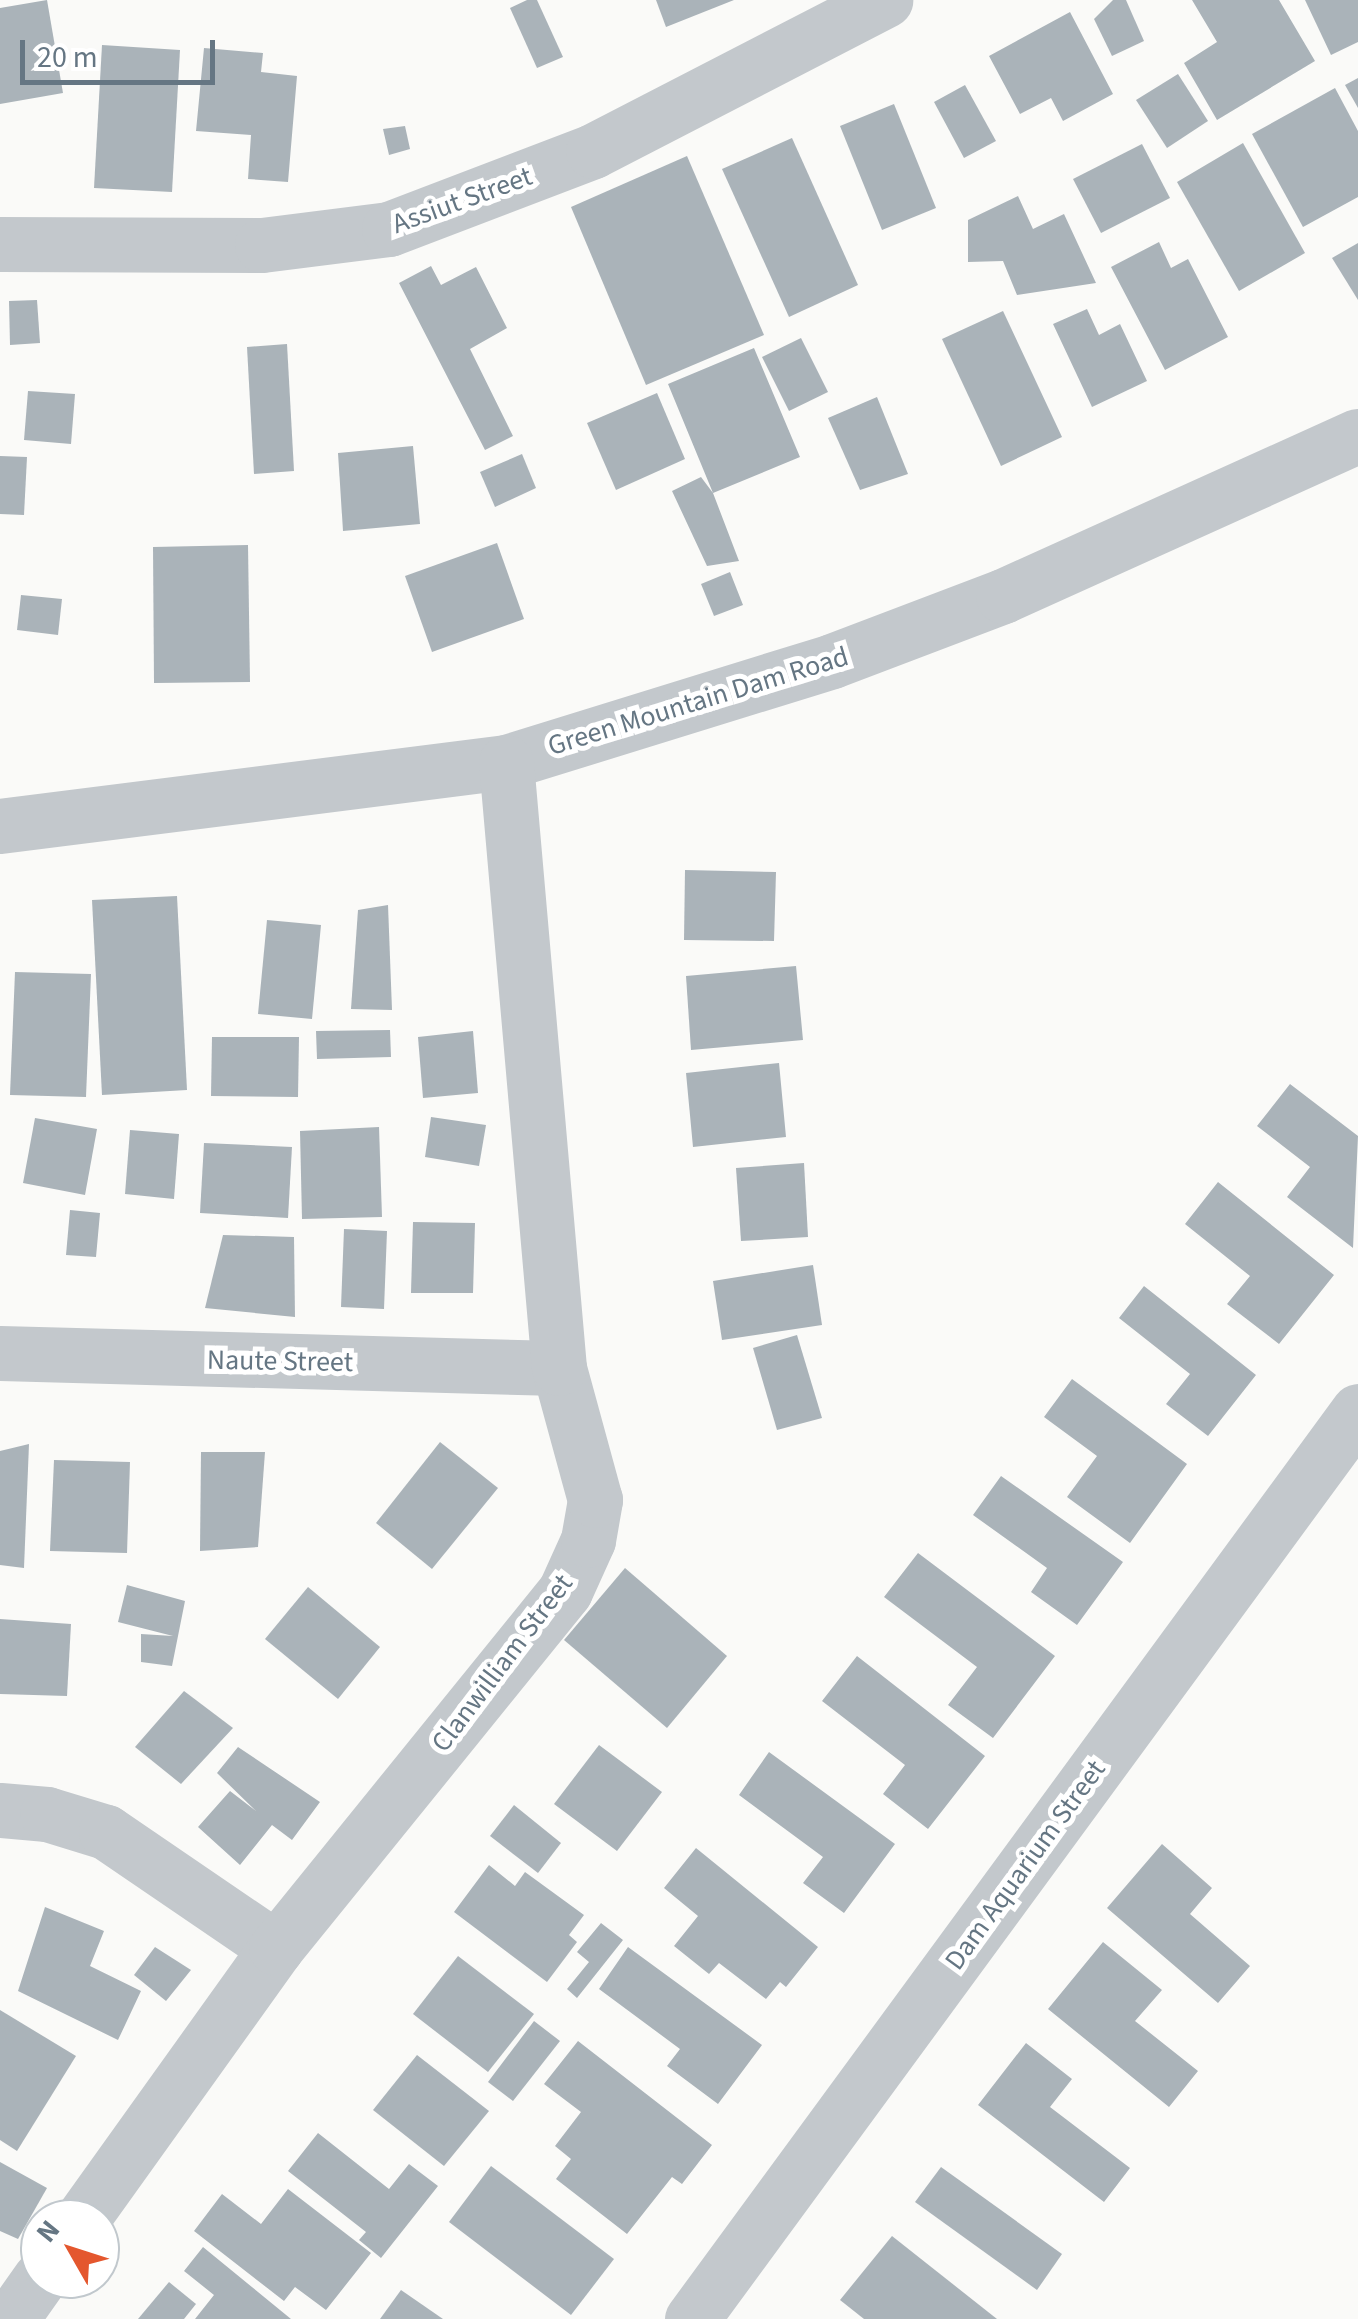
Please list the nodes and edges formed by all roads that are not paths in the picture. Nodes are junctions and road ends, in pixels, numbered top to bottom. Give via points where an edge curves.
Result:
1 (885, 0) edge
2 (0, 244) edge
3 (1358, 436) edge
4 (506, 762) junction
5 (0, 826) edge
6 (0, 1354) edge
7 (559, 1368) junction
8 (1358, 1411) edge
9 (0, 1810) edge
10 (276, 1948) junction
11 (96, 2199) edge
12 (692, 2319) edge

1 - 2 street, Assiut Street via 592,151 389,229 262,246
3 - 4 street, Green Mountain Dam Road via 968,610 832,661
4 - 5 street, Green Mountain Dam Road
4 - 7 street, Clanwilliam Street
6 - 7 street, Naute Street
7 - 10 street, Clanwilliam Street via 595,1500 588,1540 565,1591
8 - 12 street, Dam Aquarium Street
9 - 10 street via 47,1814 106,1832
10 - 11 street, Clanwilliam Street

